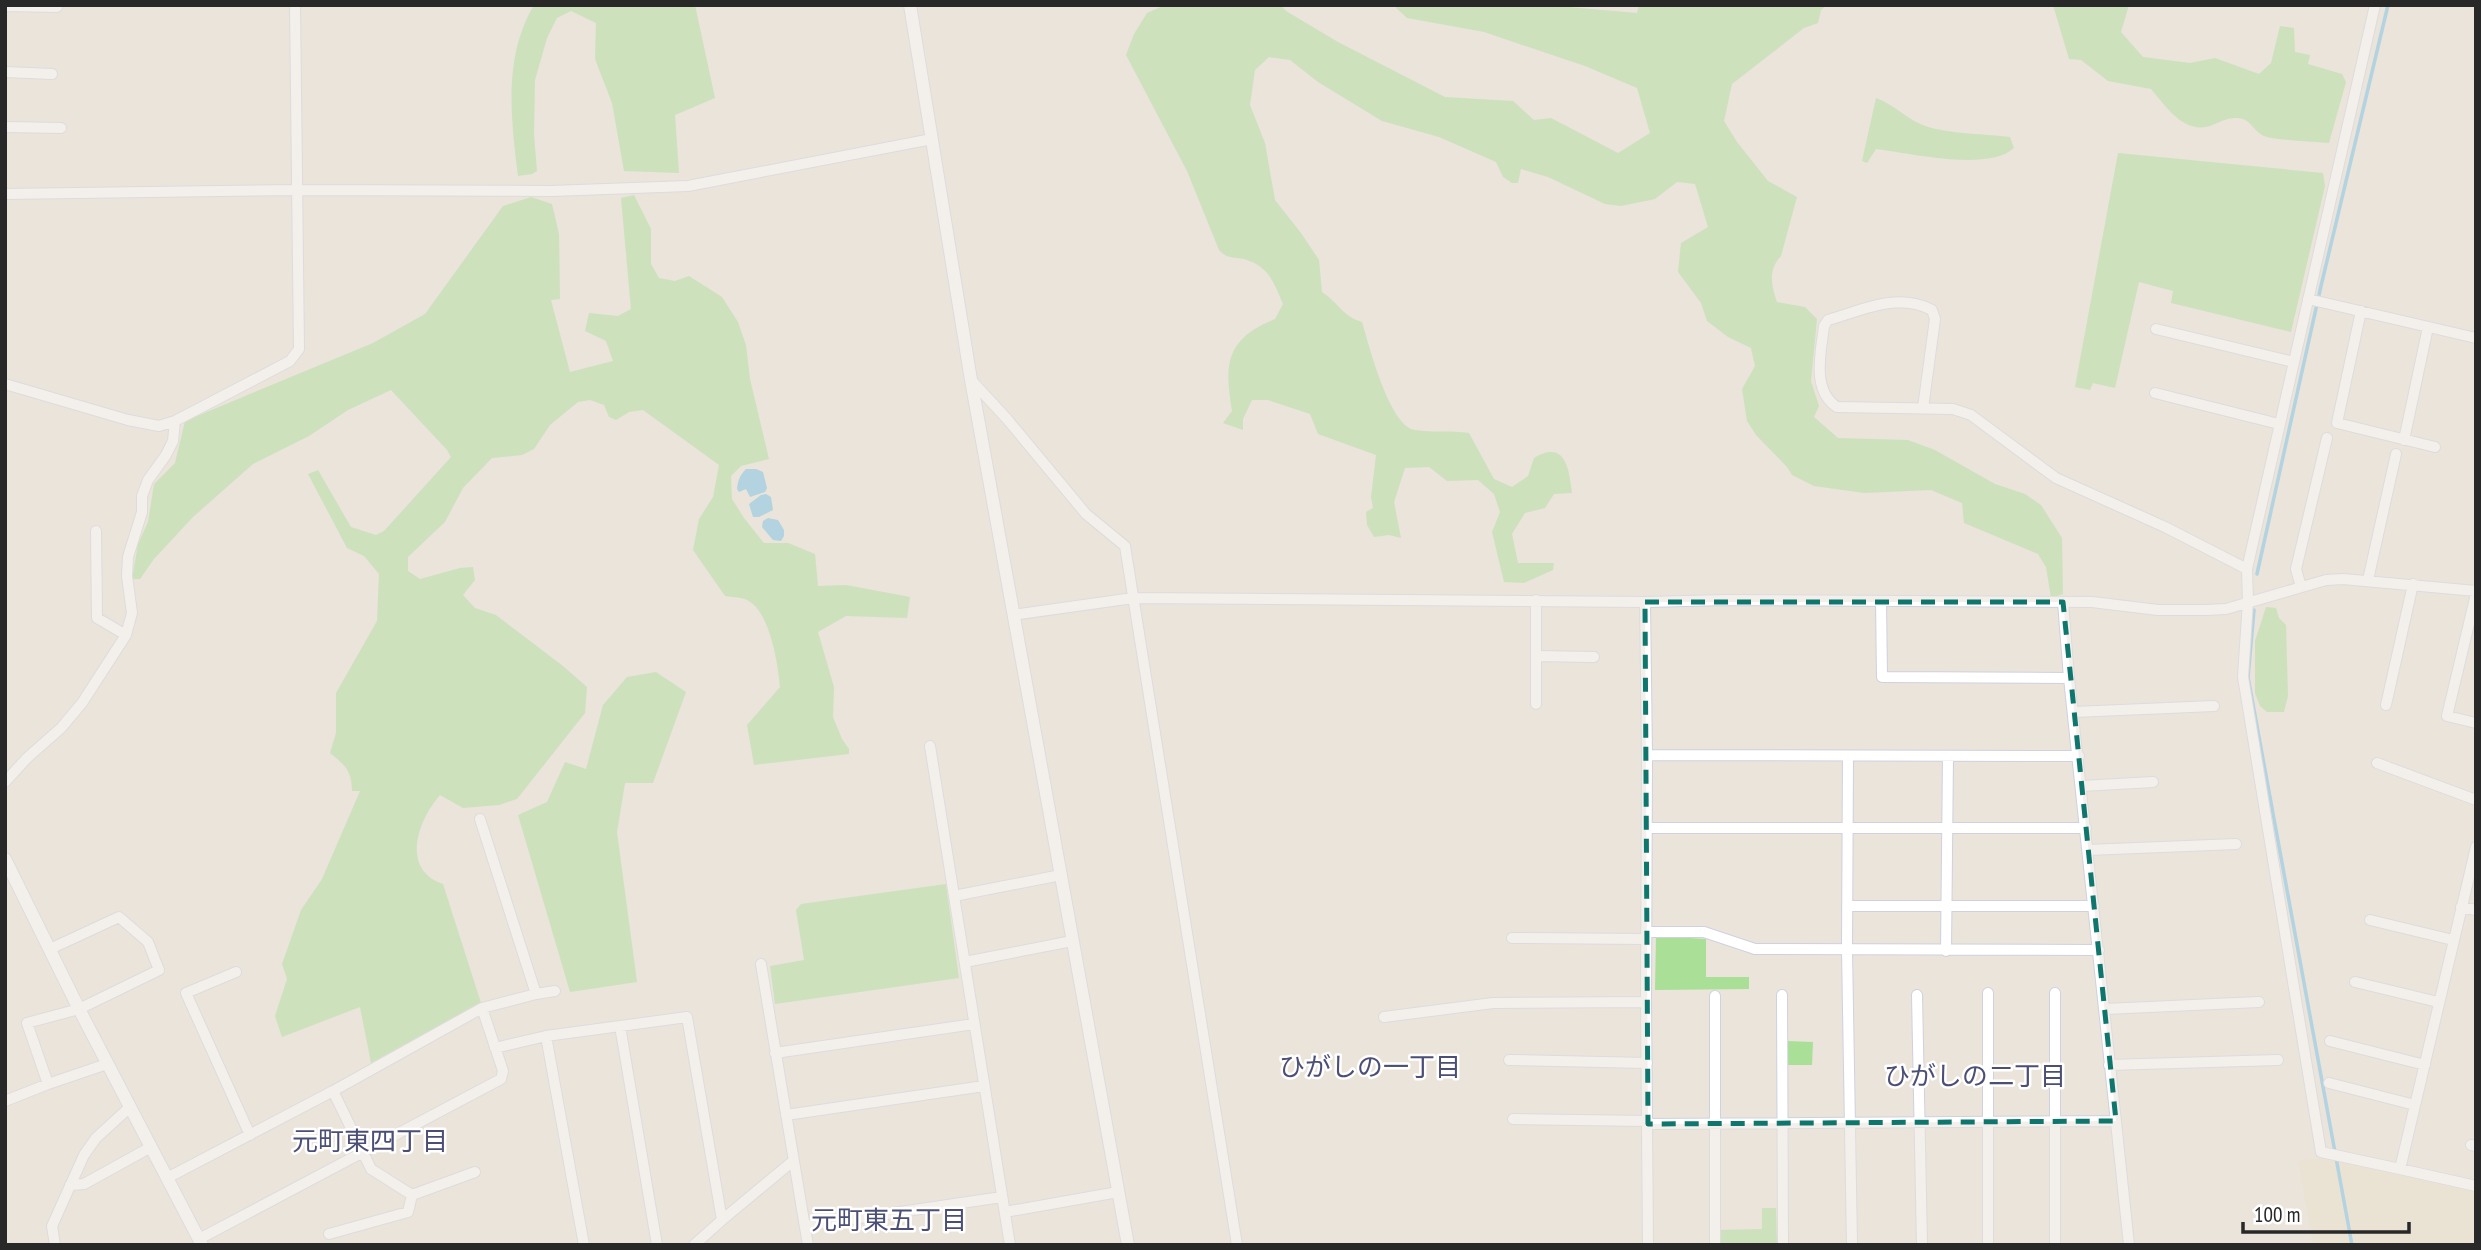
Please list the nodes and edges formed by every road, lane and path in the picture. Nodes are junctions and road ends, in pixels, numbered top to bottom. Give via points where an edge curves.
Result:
1 (295, 5) edge
2 (910, 5) edge
3 (2375, 5) edge
4 (5, 6) edge
5 (57, 7) dead end
6 (5, 72) edge
7 (52, 74) dead end
8 (5, 127) edge
9 (61, 128) dead end
10 (932, 139) junction
11 (296, 190) junction
12 (5, 194) edge
13 (2315, 300) junction
14 (2361, 312) junction
15 (2428, 327) junction
16 (2156, 329) dead end
17 (2476, 338) edge
18 (2294, 362) junction
19 (971, 380) junction
20 (5, 384) edge
21 (2155, 393) dead end
22 (1923, 408) junction
23 (175, 421) junction
24 (2279, 425) junction
25 (2327, 438) dead end
26 (2404, 440) junction
27 (2435, 447) dead end
28 (2396, 454) dead end
29 (96, 531) dead end
30 (2247, 569) junction
31 (2368, 580) junction
32 (2413, 584) junction
33 (2301, 587) junction
34 (2476, 592) edge
35 (1133, 598) junction
36 (1536, 600) junction
37 (1881, 601) junction
38 (2248, 601) junction
39 (1645, 602) junction
40 (2063, 602) junction
41 (1013, 615) junction
42 (126, 635) junction
43 (1536, 656) junction
44 (1594, 657) dead end
45 (2069, 678) junction
46 (1536, 704) dead end
47 (2386, 705) dead end
48 (2214, 706) dead end
49 (2074, 712) junction
50 (2476, 723) edge
51 (930, 746) dead end
52 (1647, 755) junction
53 (1948, 756) junction
54 (2079, 756) junction
55 (1848, 757) junction
56 (2377, 763) dead end
57 (5, 782) edge
58 (2153, 782) dead end
59 (2082, 786) junction
60 (2476, 800) edge
61 (480, 819) dead end
62 (1647, 828) junction
63 (1847, 828) junction
64 (1948, 828) junction
65 (2086, 828) junction
66 (2236, 844) dead end
67 (2476, 847) edge
68 (2088, 850) junction
69 (5, 859) edge
70 (1060, 875) junction
71 (954, 896) junction
72 (1847, 906) junction
73 (1947, 906) junction
74 (2094, 906) junction
75 (2461, 907) junction
76 (2476, 910) edge
77 (2370, 920) dead end
78 (1646, 935) junction
79 (1512, 938) dead end
80 (2453, 940) junction
81 (1072, 942) junction
82 (50, 949) junction
83 (1847, 950) junction
84 (2099, 950) junction
85 (1946, 951) junction
86 (965, 962) junction
87 (761, 964) dead end
88 (236, 972) dead end
89 (2355, 982) dead end
90 (555, 991) dead end
91 (1988, 993) dead end
92 (2055, 993) dead end
93 (536, 994) junction
94 (1782, 995) dead end
95 (1917, 995) dead end
96 (1715, 996) dead end
97 (1646, 1002) junction
98 (2259, 1002) dead end
99 (2438, 1002) junction
100 (482, 1008) junction
101 (79, 1009) junction
102 (2105, 1009) junction
103 (1384, 1017) dead end
104 (974, 1024) junction
105 (620, 1026) junction
106 (546, 1036) junction
107 (2330, 1041) dead end
108 (495, 1048) junction
109 (775, 1053) junction
110 (1509, 1060) dead end
111 (2278, 1060) dead end
112 (1647, 1063) junction
113 (107, 1064) junction
114 (2109, 1065) junction
115 (2425, 1065) junction
116 (2329, 1083) dead end
117 (48, 1084) junction
118 (985, 1086) junction
119 (333, 1091) junction
120 (5, 1101) edge
121 (2415, 1105) junction
122 (130, 1107) junction
123 (786, 1115) junction
124 (1513, 1119) dead end
125 (2116, 1121) junction
126 (1921, 1122) junction
127 (1989, 1122) junction
128 (2056, 1122) junction
129 (1648, 1123) junction
130 (1782, 1123) junction
131 (1851, 1123) junction
132 (1715, 1124) junction
133 (250, 1135) junction
134 (151, 1147) junction
135 (364, 1152) junction
136 (793, 1161) junction
137 (2400, 1169) junction
138 (475, 1172) dead end
139 (167, 1178) junction
140 (70, 1185) junction
141 (2476, 1186) edge
142 (1118, 1192) junction
143 (412, 1195) junction
144 (1002, 1197) junction
145 (1005, 1212) junction
146 (722, 1220) junction
147 (805, 1226) junction
148 (329, 1234) dead end
149 (200, 1242) edge
150 (54, 1245) edge
151 (584, 1245) edge
152 (657, 1245) edge
153 (694, 1245) edge
154 (808, 1245) edge
155 (1010, 1245) edge
156 (1128, 1245) edge
157 (1237, 1245) edge
158 (1647, 1245) edge
159 (1715, 1245) edge
160 (1783, 1245) edge
161 (1852, 1245) edge
162 (1922, 1245) edge
163 (1988, 1245) edge
164 (2055, 1245) edge
165 (2129, 1245) edge

1 - 11 street
2 - 10 street
3 - 13 street
4 - 5 street
6 - 7 street
8 - 9 street
10 - 11 street via 688,186 551,191
10 - 19 street
11 - 12 street
11 - 23 street via 299,349 290,361
13 - 14 street
13 - 18 street
14 - 15 street
14 - 26 street via 2337,423
15 - 17 street
15 - 26 street
16 - 18 street
18 - 24 street
19 - 35 street via 1086,514 1125,546
19 - 41 street
20 - 23 street via 128,420 159,425
21 - 24 street
22 - 22 street via 1865,409 1829,402 1819,373 1828,320 1888,302 1932,310 1935,319
22 - 30 street via 1971,415 2056,478
23 - 42 street via 173,442 142,496 142,512 128,557 132,613
24 - 30 street
25 - 33 street via 2296,569
26 - 27 street
28 - 31 street
29 - 42 street via 97,618
30 - 38 street
31 - 32 street
31 - 33 street via 2326,580
32 - 34 street
32 - 47 street
33 - 38 street
34 - 50 street via 2447,716
35 - 36 street
35 - 41 street
35 - 157 street
36 - 39 street
36 - 43 street
37 - 39 street
37 - 40 street
37 - 45 street via 1882,677
38 - 40 street via 2206,610
38 - 137 street via 2242,677 2321,1152
39 - 52 street
40 - 45 street
41 - 70 street
42 - 57 street via 82,704
43 - 44 street
43 - 46 street
45 - 49 street
48 - 49 street
49 - 54 street
51 - 71 street
52 - 55 street
52 - 62 street
53 - 54 street
53 - 55 street
53 - 64 street
54 - 59 street
55 - 63 street
56 - 60 street
58 - 59 street
59 - 65 street
61 - 93 street
62 - 63 street
62 - 78 street
63 - 64 street
63 - 72 street
64 - 65 street
64 - 73 street
65 - 68 street
66 - 68 street
67 - 75 street
68 - 74 street
69 - 82 street
70 - 71 street
70 - 81 street
71 - 86 street
72 - 73 street
72 - 83 street
73 - 74 street
73 - 85 street
74 - 84 street
75 - 76 street
75 - 80 street
77 - 80 street
78 - 79 street
78 - 83 street via 1704,932 1755,949
78 - 97 street
80 - 99 street
81 - 86 street
81 - 142 street
82 - 101 street
82 - 101 street via 118,917 148,942 159,970
83 - 85 street
83 - 131 street
84 - 85 street
84 - 102 street
86 - 104 street
87 - 109 street
88 - 133 street via 186,993
89 - 99 street
90 - 93 street
91 - 127 street
92 - 128 street
93 - 100 street
94 - 130 street
95 - 126 street
96 - 132 street
97 - 103 street via 1493,1003
97 - 112 street
98 - 102 street
99 - 115 street
100 - 108 street
100 - 119 street
101 - 113 street
101 - 117 street via 27,1023
102 - 114 street
104 - 109 street
104 - 118 street
105 - 106 street
105 - 146 street via 687,1017
105 - 152 street
106 - 108 street
106 - 151 street
107 - 115 street
108 - 135 street via 501,1079
109 - 123 street
110 - 112 street
111 - 114 street
112 - 129 street
113 - 117 street
113 - 122 street
114 - 125 street
115 - 121 street
116 - 121 street
117 - 120 street
118 - 123 street
118 - 144 street
119 - 133 street
119 - 135 street
121 - 137 street
122 - 134 street
122 - 140 street via 96,1138
123 - 136 street
124 - 129 street
125 - 128 street
125 - 165 street
126 - 127 street
126 - 131 street
126 - 162 street
127 - 128 street
127 - 163 street
128 - 164 street
129 - 132 street
129 - 158 street
130 - 131 street
130 - 132 street
130 - 160 street
131 - 161 street
132 - 159 street
133 - 139 street
134 - 139 street
134 - 140 street via 84,1184
135 - 143 street via 372,1169
135 - 149 street
136 - 146 street
136 - 147 street
137 - 141 street
138 - 143 street
139 - 149 street
140 - 150 street via 52,1226
142 - 145 street
142 - 156 street
143 - 148 street via 408,1212
144 - 145 street
144 - 147 street
145 - 155 street
146 - 153 street
147 - 154 street

